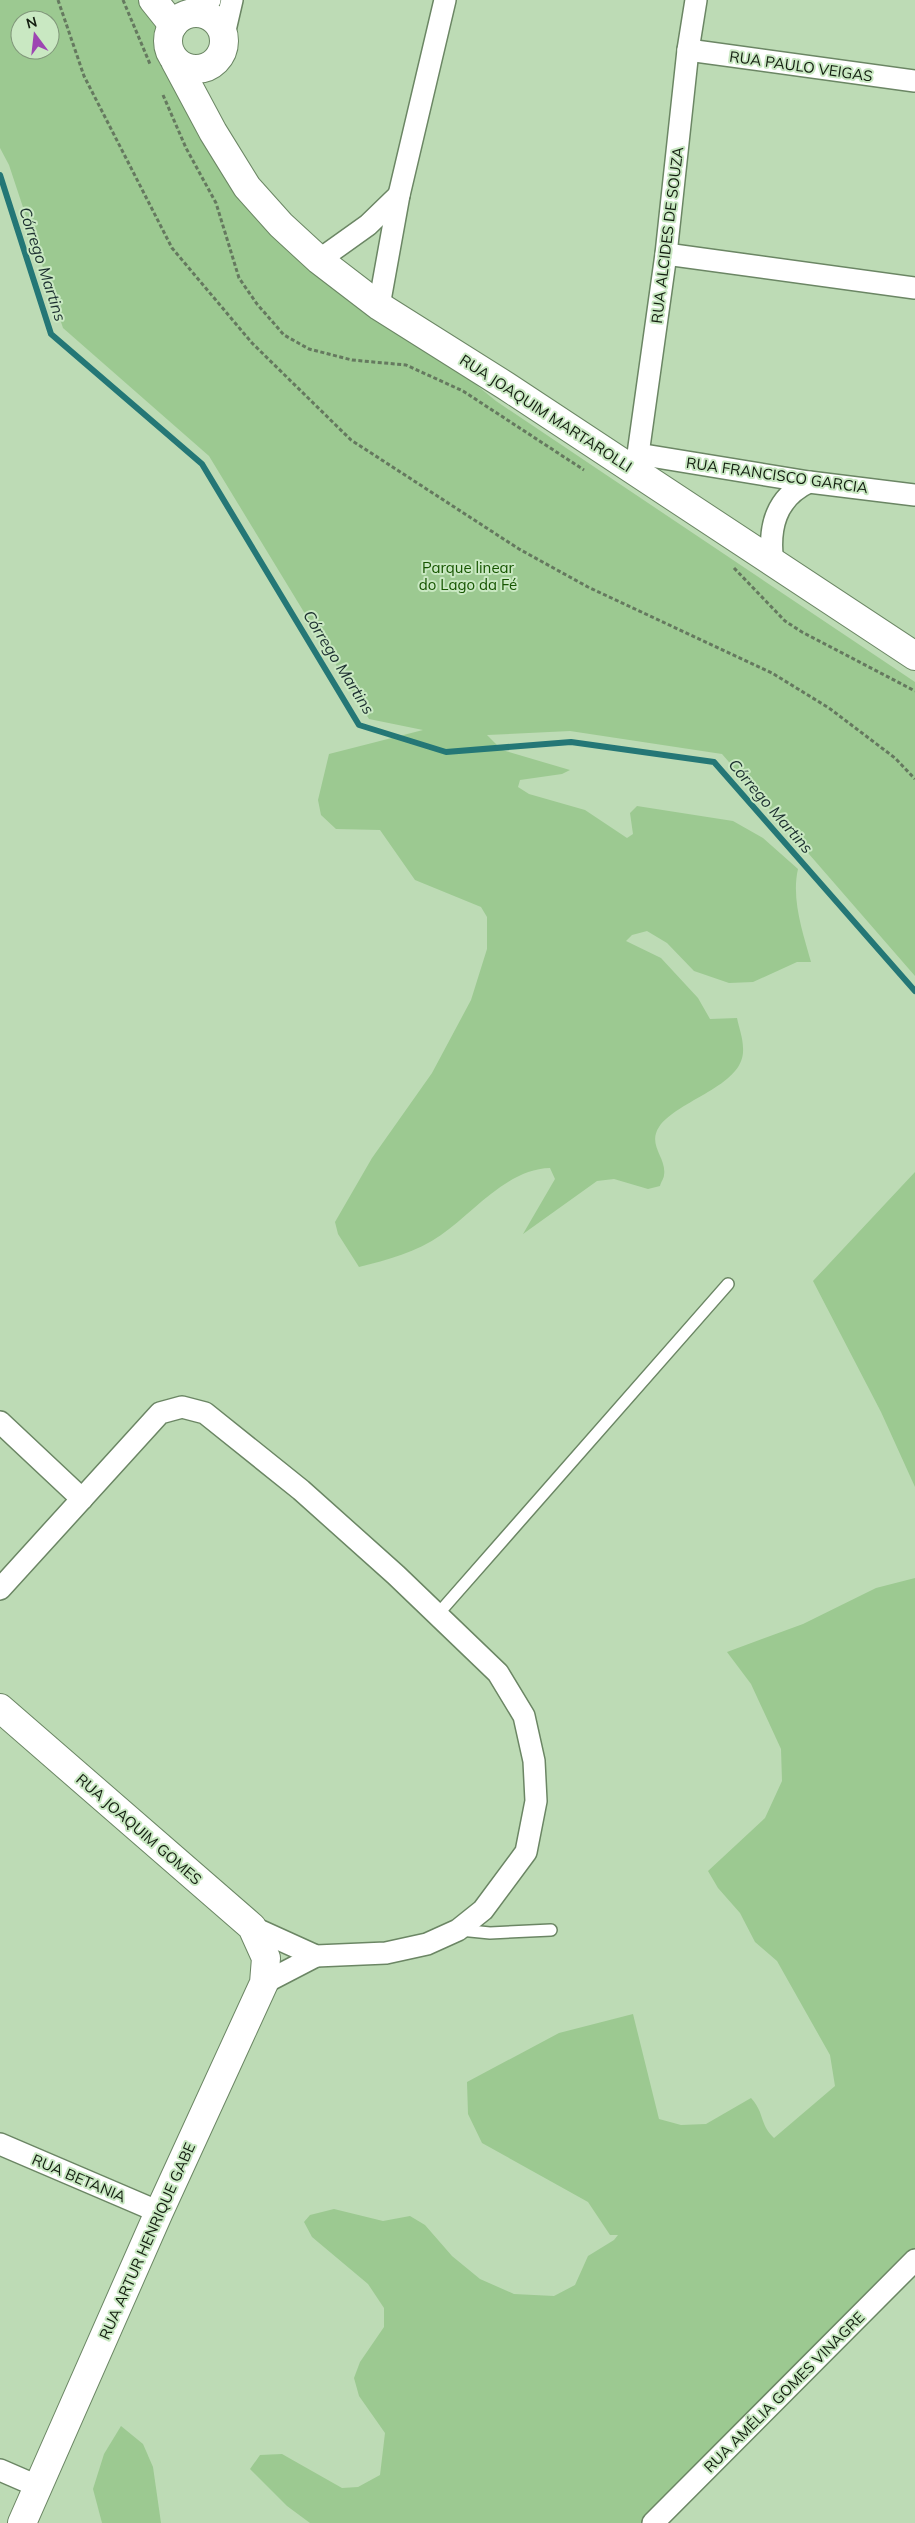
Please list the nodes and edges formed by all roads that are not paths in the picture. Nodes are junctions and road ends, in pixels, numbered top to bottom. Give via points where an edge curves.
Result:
1 (153, 0) edge
2 (232, 0) edge
3 (445, 0) edge
4 (696, 0) edge
5 (204, 7) edge
6 (173, 25) junction
7 (224, 39) junction
8 (688, 50) junction
9 (175, 61) junction
10 (211, 64) junction
11 (915, 81) edge
12 (212, 132) junction
13 (399, 195) junction
14 (666, 254) junction
15 (320, 260) junction
16 (915, 288) edge
17 (379, 306) junction
18 (636, 462) junction
19 (809, 482) junction
20 (915, 495) edge
21 (773, 564) junction
22 (915, 656) edge
23 (728, 1284) dead end
24 (0, 1422) edge
25 (82, 1499) junction
26 (0, 1589) edge
27 (438, 1614) junction
28 (0, 1708) edge
29 (252, 1927) junction
30 (458, 1930) junction
31 (551, 1930) dead end
32 (316, 1956) junction
33 (265, 1970) junction
34 (0, 2144) edge
35 (159, 2212) junction
36 (915, 2260) edge
37 (0, 2470) edge
38 (38, 2486) junction
39 (22, 2523) edge
40 (653, 2523) edge

1 - 6 street
2 - 7 street
3 - 13 street
4 - 8 street, RUA ALCIDES DE SOUZA
5 - 6 street
5 - 7 street
6 - 9 street via 167,44
7 - 10 street via 223,49
8 - 11 street, RUA PAULO VEIGAS
8 - 14 street, RUA ALCIDES DE SOUZA
9 - 10 street via 193,69
9 - 12 street, RUA JOAQUIM MARTAROLLI
10 - 12 street
12 - 15 street, RUA JOAQUIM MARTAROLLI via 247,187 281,225
13 - 15 street via 368,225
13 - 17 street
14 - 16 street
14 - 18 street, RUA ALCIDES DE SOUZA
15 - 17 street, RUA JOAQUIM MARTAROLLI
17 - 18 street, RUA JOAQUIM MARTAROLLI
18 - 19 street, RUA FRANCISCO GARCIA
18 - 21 street, RUA JOAQUIM MARTAROLLI
19 - 20 street, RUA FRANCISCO GARCIA
19 - 21 street via 793,490 783,503 771,535
21 - 22 street, RUA JOAQUIM MARTAROLLI
23 - 27 lane
24 - 25 street
25 - 26 street
25 - 27 street via 160,1413 182,1407 205,1413 302,1490
27 - 30 street via 498,1673 524,1716 534,1761 536,1801 526,1852 483,1910
28 - 29 street, RUA JOAQUIM GOMES
29 - 32 street
29 - 33 street, RUA JOAQUIM GOMES
30 - 31 lane via 490,1933
30 - 32 street via 427,1944 386,1953
32 - 33 street
33 - 35 street, RUA ARTUR HENRIQUE GABE
34 - 35 street, RUA BETANIA
35 - 38 street, RUA ARTUR HENRIQUE GABE
36 - 40 street, RUA AMÉLIA GOMES VINAGRE
37 - 38 street
38 - 39 street, RUA ARTUR HENRIQUE GABE

